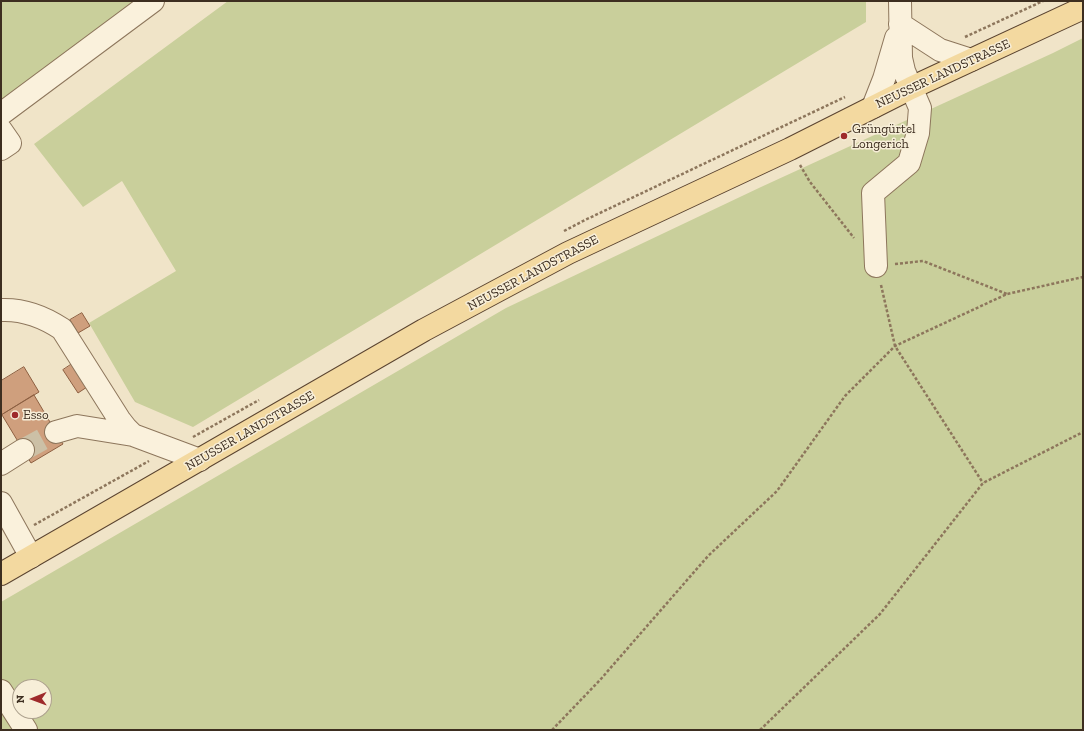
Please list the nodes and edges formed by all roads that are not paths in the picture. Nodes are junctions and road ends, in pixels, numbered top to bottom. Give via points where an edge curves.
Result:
1 (153, 1) edge
2 (900, 1) edge
3 (1083, 8) edge
4 (900, 24) junction
5 (971, 60) junction
6 (911, 88) junction
7 (873, 107) junction
8 (1, 114) edge
9 (1, 130) edge
10 (1, 149) edge
11 (876, 266) road end
12 (1, 310) edge
13 (56, 432) tunnel mouth
14 (133, 435) junction
15 (23, 450) tunnel mouth
16 (200, 460) junction
17 (1, 464) edge
18 (1, 503) edge
19 (31, 557) junction
20 (1, 574) edge
21 (1, 691) edge
22 (26, 730) edge

1 - 8 street
2 - 4 street
3 - 5 main road, NEUSSER LANDSTRASSE
4 - 5 street via 940,50
4 - 6 street via 901,58
4 - 7 street
5 - 6 main road, NEUSSER LANDSTRASSE
6 - 7 main road, NEUSSER LANDSTRASSE
6 - 11 street via 920,108 918,133 909,163 873,193
7 - 16 main road, NEUSSER LANDSTRASSE via 561,257 424,330
9 - 10 street via 10,143
12 - 14 street via 38,316 62,329 119,418
13 - 14 street via 77,426
14 - 16 street
15 - 17 street
16 - 19 main road, NEUSSER LANDSTRASSE
18 - 19 street
19 - 20 main road, NEUSSER LANDSTRASSE
21 - 22 street

